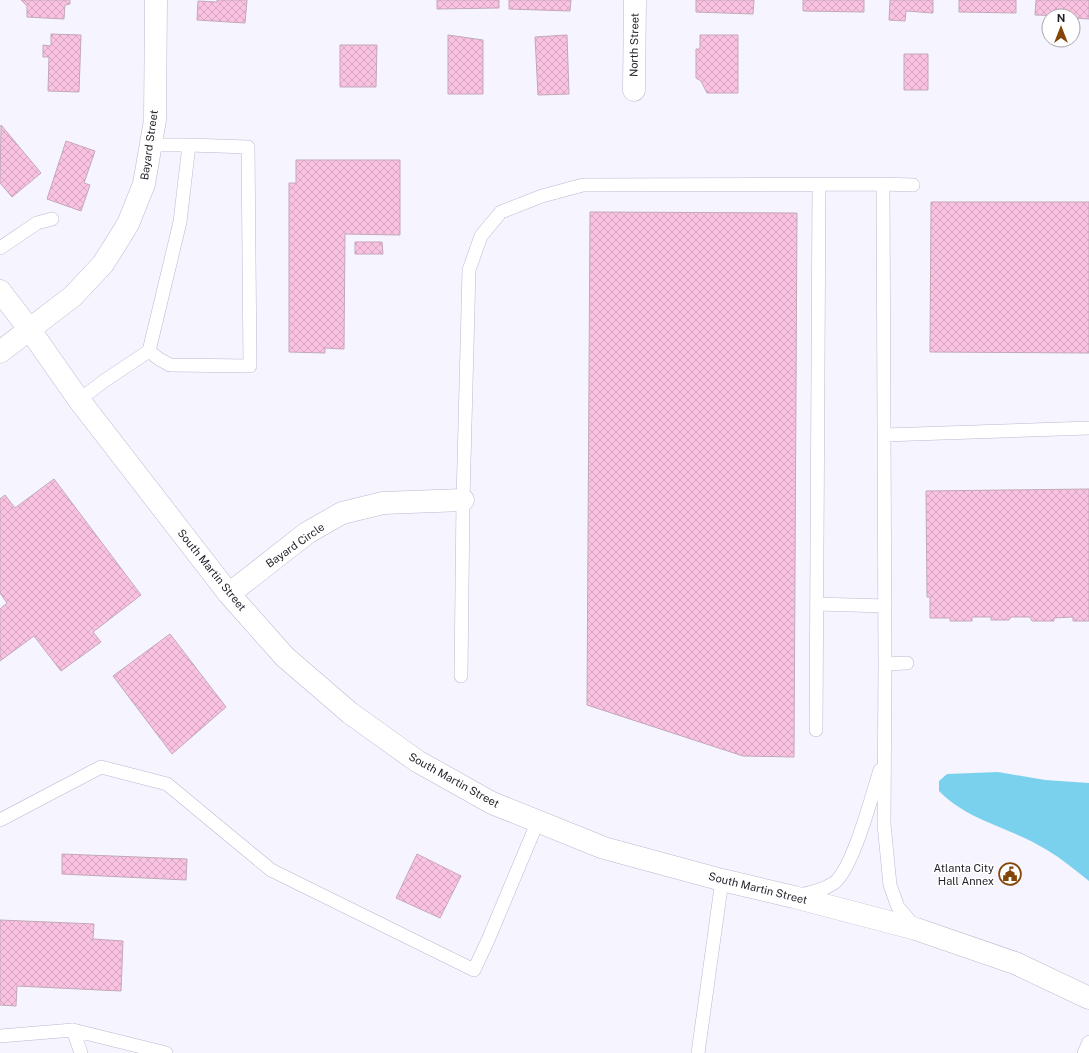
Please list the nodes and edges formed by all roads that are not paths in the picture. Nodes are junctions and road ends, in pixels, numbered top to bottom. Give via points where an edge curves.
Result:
1 (156, 0) edge
2 (634, 0) edge
3 (634, 90) dead end
4 (150, 145) junction
5 (189, 145) junction
6 (819, 184) junction
7 (883, 184) junction
8 (912, 185) dead end
9 (52, 220) dead end
10 (0, 248) edge
11 (0, 291) edge
12 (30, 330) junction
13 (149, 351) junction
14 (0, 352) edge
15 (79, 400) junction
16 (1089, 428) edge
17 (884, 435) junction
18 (463, 500) junction
19 (229, 594) junction
20 (817, 604) junction
21 (885, 606) junction
22 (907, 663) dead end
23 (885, 664) junction
24 (461, 676) dead end
25 (816, 730) dead end
26 (884, 759) junction
27 (0, 820) edge
28 (538, 821) junction
29 (722, 880) junction
30 (794, 897) junction
31 (916, 929) junction
32 (1089, 998) edge
33 (73, 1030) junction
34 (0, 1036) edge
35 (1089, 1042) edge
36 (81, 1053) edge
37 (166, 1053) edge
38 (698, 1053) edge
39 (1084, 1053) edge

1 - 4 street, Bayard Street via 155,120
2 - 3 street, North Street
4 - 5 lane
4 - 12 street, Bayard Street via 144,184 131,217 103,264 73,296
5 - 13 lane via 180,222
5 - 13 lane via 248,147 250,366 170,365
6 - 7 lane
6 - 18 lane via 583,185 542,196 501,212 481,236 469,270
6 - 20 lane
7 - 8 lane
7 - 17 lane
9 - 10 lane via 38,223
11 - 12 street, South Martin Street
12 - 14 street, Bayard Street
12 - 15 street, South Martin Street
13 - 15 lane
15 - 19 street, South Martin Street
16 - 17 lane
17 - 21 lane
18 - 19 street, Bayard Circle via 383,503 342,513 307,534
18 - 24 lane
19 - 28 street, South Martin Street via 285,657 350,714 417,761 492,803
20 - 21 lane
20 - 25 lane
21 - 23 lane
22 - 23 lane
23 - 26 lane
26 - 30 lane via 847,868 834,883 818,891
26 - 31 lane via 884,824 890,885 898,907
27 - 28 lane via 100,767 167,784 271,870 474,970
28 - 29 street, South Martin Street via 604,848
29 - 30 street, South Martin Street
29 - 38 lane
30 - 31 street, South Martin Street
31 - 32 street, South Martin Street via 1015,962
33 - 34 lane
33 - 36 lane
33 - 37 lane
35 - 39 lane

